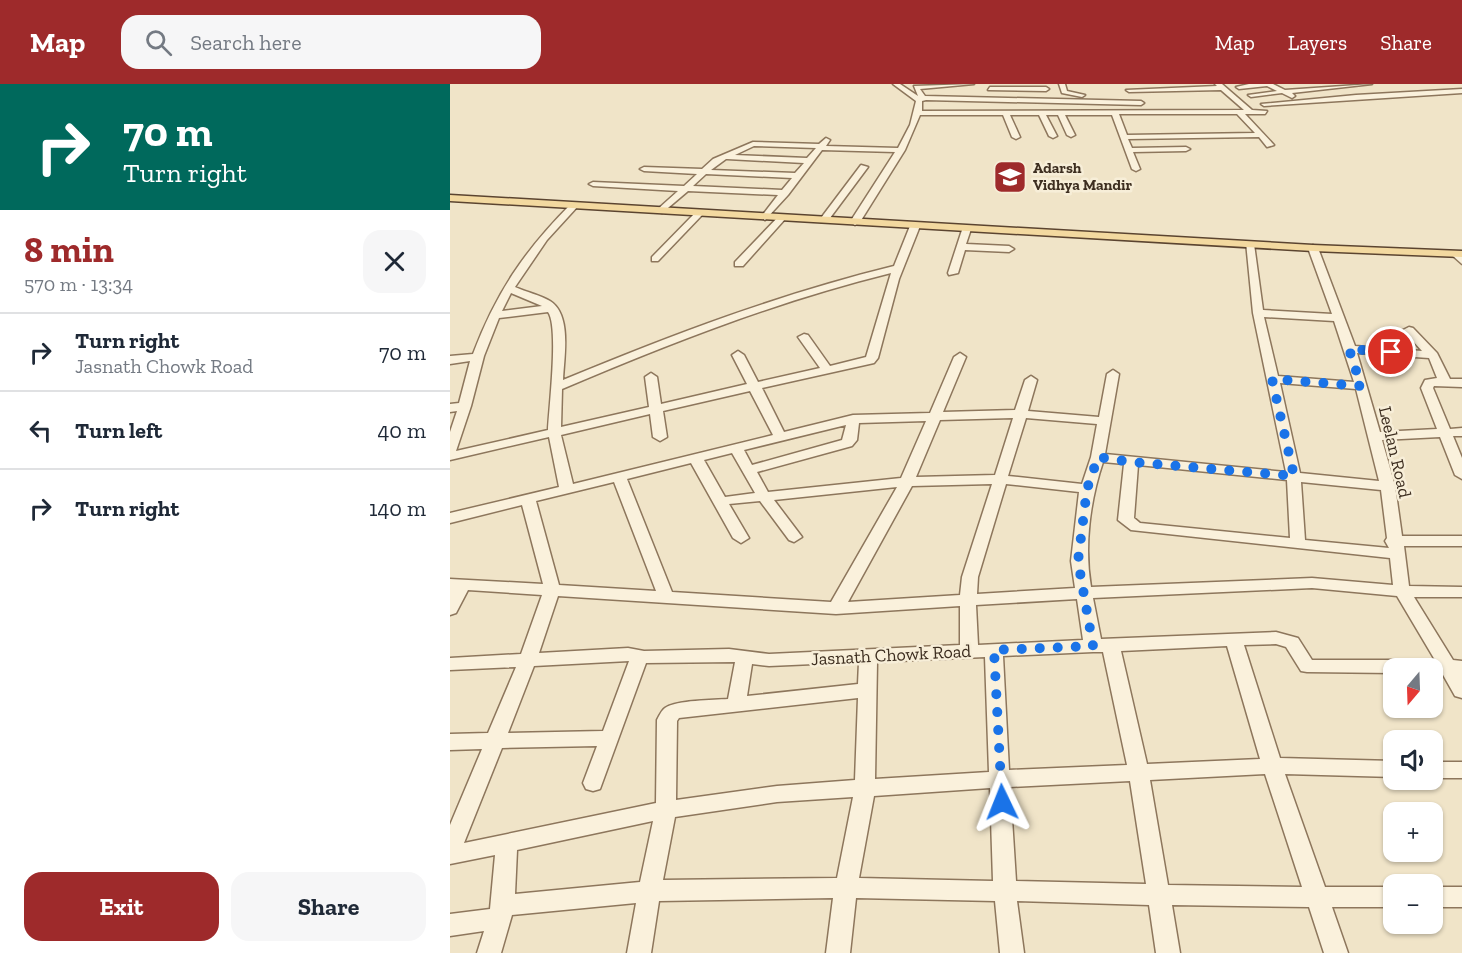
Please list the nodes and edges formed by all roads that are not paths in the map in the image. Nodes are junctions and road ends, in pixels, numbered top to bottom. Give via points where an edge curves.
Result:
1 (896, 84) edge
2 (951, 84) edge
3 (971, 84) edge
4 (1062, 84) edge
5 (1123, 84) edge
6 (1270, 84) edge
7 (1369, 84) edge
8 (1333, 85) edge
9 (990, 86) edge
10 (1221, 86) edge
11 (1045, 87) edge
12 (1183, 87) edge
13 (1239, 87) dead end
14 (1402, 87) dead end
15 (1129, 90) junction
16 (1152, 90) junction
17 (1462, 91) edge
18 (1284, 93) junction
19 (1419, 94) junction
20 (1192, 95) dead end
21 (1251, 95) dead end
22 (921, 98) junction
23 (1159, 98) dead end
24 (1358, 98) junction
25 (956, 99) junction
26 (988, 100) junction
27 (1199, 101) dead end
28 (1301, 101) junction
29 (1045, 102) junction
30 (1092, 102) junction
31 (1367, 102) dead end
32 (1141, 103) junction
33 (1264, 104) dead end
34 (1032, 109) dead end
35 (1265, 112) dead end
36 (918, 113) junction
37 (1195, 113) junction
38 (1212, 113) junction
39 (1240, 113) junction
40 (1251, 113) junction
41 (978, 114) junction
42 (1006, 114) junction
43 (1042, 114) junction
44 (1060, 114) junction
45 (1115, 114) junction
46 (1150, 114) junction
47 (1200, 121) dead end
48 (975, 125) dead end
49 (1206, 128) dead end
50 (1174, 129) dead end
51 (1071, 135) dead end
52 (1261, 135) junction
53 (1053, 136) dead end
54 (1179, 136) junction
55 (1212, 136) junction
56 (1016, 137) dead end
57 (1124, 137) junction
58 (1219, 145) dead end
59 (1270, 145) dead end
60 (819, 149) junction
61 (1186, 149) junction
62 (1129, 150) junction
63 (899, 154) junction
64 (724, 156) junction
65 (1191, 157) dead end
66 (864, 167) dead end
67 (644, 169) dead end
68 (1137, 169) dead end
69 (704, 172) junction
70 (799, 176) junction
71 (593, 184) dead end
72 (686, 189) junction
73 (785, 194) junction
74 (450, 198) edge
75 (575, 205) junction
76 (662, 210) junction
77 (700, 213) junction
78 (765, 217) junction
79 (782, 218) junction
80 (824, 220) junction
81 (855, 222) junction
82 (915, 226) junction
83 (966, 229) junction
84 (1249, 244) junction
85 (960, 248) junction
86 (1313, 248) junction
87 (1009, 249) dead end
88 (1460, 256) edge
89 (655, 259) dead end
90 (739, 264) dead end
91 (898, 268) junction
92 (953, 273) dead end
93 (507, 288) junction
94 (552, 308) junction
95 (1258, 313) junction
96 (493, 315) junction
97 (1337, 318) junction
98 (1409, 330) dead end
99 (804, 337) dead end
100 (1349, 349) junction
101 (738, 355) dead end
102 (1433, 355) junction
103 (477, 357) junction
104 (960, 357) dead end
105 (450, 360) edge
106 (828, 370) junction
107 (1113, 374) dead end
108 (651, 377) dead end
109 (1272, 379) junction
110 (1031, 380) dead end
111 (1445, 382) junction
112 (1462, 384) edge
113 (1361, 386) junction
114 (756, 387) junction
115 (555, 388) junction
116 (465, 406) junction
117 (450, 408) edge
118 (656, 409) junction
119 (1021, 414) junction
120 (934, 417) junction
121 (853, 419) junction
122 (1105, 421) junction
123 (554, 432) junction
124 (1446, 432) junction
125 (1462, 432) edge
126 (780, 436) junction
127 (1373, 436) junction
128 (660, 437) dead end
129 (735, 447) junction
130 (450, 449) edge
131 (450, 456) edge
132 (695, 457) junction
133 (1098, 457) junction
134 (1131, 462) junction
135 (750, 470) junction
136 (1462, 475) edge
137 (1294, 476) junction
138 (619, 477) junction
139 (1001, 479) junction
140 (907, 482) junction
141 (1388, 486) junction
142 (1087, 489) junction
143 (567, 490) junction
144 (764, 497) junction
145 (528, 500) junction
146 (730, 500) dead end
147 (450, 518) edge
148 (794, 537) dead end
149 (741, 538) dead end
150 (1462, 541) edge
151 (1298, 544) junction
152 (1395, 548) junction
153 (456, 585) edge
154 (552, 589) junction
155 (1401, 591) junction
156 (1083, 592) junction
157 (1462, 592) edge
158 (666, 597) junction
159 (968, 601) junction
160 (836, 608) junction
161 (450, 609) edge
162 (1234, 640) junction
163 (1102, 646) junction
164 (994, 650) junction
165 (969, 651) junction
166 (745, 656) junction
167 (868, 656) junction
168 (640, 657) junction
169 (528, 659) junction
170 (450, 664) edge
171 (1455, 667) edge
172 (867, 690) junction
173 (1462, 691) edge
174 (736, 704) junction
175 (610, 738) junction
176 (495, 740) junction
177 (450, 742) edge
178 (1272, 766) junction
179 (1383, 769) edge
180 (1443, 770) edge
181 (1462, 770) edge
182 (1139, 772) junction
183 (1001, 779) junction
184 (593, 783) dead end
185 (865, 787) junction
186 (666, 810) junction
187 (507, 843) junction
188 (450, 853) edge
189 (846, 888) junction
190 (1005, 892) junction
191 (649, 893) junction
192 (1159, 896) junction
193 (1383, 897) edge
194 (1443, 897) edge
195 (1462, 897) edge
196 (1317, 898) junction
197 (501, 912) junction
198 (450, 925) edge
199 (489, 953) edge
200 (639, 953) edge
201 (838, 953) edge
202 (1012, 953) edge
203 (1168, 953) edge
204 (1336, 953) edge

1 - 22 street
2 - 3 street
2 - 22 street via 917,87
2 - 25 street
4 - 30 street via 1064,92 1090,96
5 - 15 street
6 - 13 street
6 - 18 street
7 - 8 street
8 - 18 street
8 - 24 street
9 - 11 street
9 - 26 street
10 - 12 street
10 - 40 street
11 - 29 street
12 - 16 street
12 - 20 street
14 - 19 street
15 - 16 street
15 - 32 street
16 - 23 street
17 - 19 street
18 - 21 street
18 - 28 street
19 - 24 street
22 - 25 street
22 - 36 street
24 - 28 street
24 - 31 street
25 - 26 street
26 - 29 street
27 - 38 street
28 - 33 street
29 - 30 street
30 - 32 street
32 - 46 street
34 - 41 street via 982,110
35 - 40 street
36 - 41 street via 952,117
36 - 63 street
37 - 38 street
37 - 46 street
37 - 47 street
38 - 39 street
39 - 40 street
39 - 52 street
41 - 42 street
41 - 48 street
42 - 43 street
42 - 56 street
43 - 44 street
43 - 53 street
44 - 45 street
44 - 51 street
45 - 46 street
45 - 57 street
49 - 55 street
50 - 54 street
52 - 55 street
52 - 59 street
54 - 55 street
54 - 57 street
54 - 61 street
55 - 58 street
57 - 62 street
60 - 63 street via 838,156
60 - 64 street
60 - 64 street via 757,143
60 - 70 street
61 - 62 street
61 - 65 street
62 - 68 street
63 - 81 street
64 - 69 street
66 - 80 street
67 - 69 street
69 - 70 street
69 - 72 street
70 - 73 street
71 - 72 street
72 - 73 street
72 - 76 street
73 - 78 street
74 - 75 main road
75 - 76 main road
75 - 93 street
76 - 77 main road
77 - 78 main road
77 - 89 street
78 - 79 main road
79 - 80 main road
79 - 90 street
80 - 81 main road
81 - 82 main road
82 - 83 main road
82 - 91 street
83 - 84 main road
83 - 85 street
84 - 86 main road
84 - 95 street
85 - 87 street
85 - 92 street
86 - 88 main road
86 - 97 street, Leelan Road
91 - 106 street via 871,363
91 - 115 street via 815,288 664,342
93 - 94 street
93 - 96 street
94 - 96 street
94 - 115 street via 559,336
95 - 97 street
95 - 109 street
96 - 103 street
97 - 100 street, Leelan Road
98 - 102 street
99 - 106 street
100 - 102 street
100 - 113 street, Leelan Road
101 - 114 street
102 - 111 street
103 - 105 street
103 - 116 street
104 - 120 street
106 - 114 street
107 - 122 street
108 - 118 street
109 - 113 street
109 - 137 street
110 - 119 street
111 - 112 street
111 - 124 street via 1432,382 1427,388
113 - 127 street, Leelan Road
114 - 118 street
114 - 126 street
115 - 123 street
116 - 117 street
116 - 130 street
118 - 123 street
118 - 128 street
119 - 120 street
119 - 122 street
119 - 139 street
120 - 121 street
120 - 140 street
121 - 126 street
121 - 135 street via 847,443
122 - 133 street
123 - 131 street
123 - 143 street
124 - 125 street
124 - 127 street
124 - 136 street
126 - 129 street
127 - 141 street, Leelan Road
129 - 132 street
129 - 135 street
132 - 138 street
132 - 149 street
133 - 134 street
133 - 142 street
134 - 137 street
134 - 151 street via 1126,520 1129,524
135 - 144 street
137 - 141 street
137 - 151 street
138 - 143 street
138 - 158 street
139 - 140 street
139 - 142 street
139 - 159 street via 973,564
140 - 144 street
140 - 160 street
141 - 152 street, Leelan Road
142 - 156 street via 1078,561
143 - 145 street
144 - 146 street
144 - 148 street
145 - 147 street
145 - 154 street
150 - 152 street
151 - 152 street
152 - 155 street, Leelan Road
153 - 154 street
153 - 161 street
154 - 158 street
154 - 169 street
155 - 156 street via 1312,583
155 - 157 street
155 - 171 street, Leelan Road
156 - 159 street
156 - 163 street
158 - 160 street
159 - 160 street
159 - 165 street
162 - 163 street, Jasnath Chowk Road
162 - 171 street, Jasnath Chowk Road via 1285,639 1297,647 1307,666
162 - 178 street
163 - 164 street, Jasnath Chowk Road
163 - 182 street
164 - 165 street, Jasnath Chowk Road
164 - 183 street
165 - 167 street, Jasnath Chowk Road
166 - 167 street, Jasnath Chowk Road via 769,660
166 - 168 street, Jasnath Chowk Road
166 - 174 street
167 - 172 street
168 - 169 street, Jasnath Chowk Road via 628,654
168 - 175 street
169 - 170 street, Jasnath Chowk Road
169 - 176 street
171 - 173 street, Leelan Road
172 - 174 street
172 - 185 street
174 - 186 street via 679,711 669,716
175 - 176 street
175 - 184 street
176 - 177 street
176 - 188 street
178 - 179 street
178 - 182 street
178 - 196 street
180 - 181 street
182 - 183 street
182 - 192 street
183 - 185 street
183 - 190 street
185 - 186 street via 777,794
185 - 189 street
186 - 187 street
186 - 191 street
187 - 188 street
187 - 197 street
189 - 190 street
189 - 191 street
189 - 201 street
190 - 192 street
190 - 202 street
191 - 197 street
191 - 200 street
192 - 196 street
192 - 203 street
193 - 196 street
194 - 195 street
196 - 204 street
197 - 198 street
197 - 199 street

